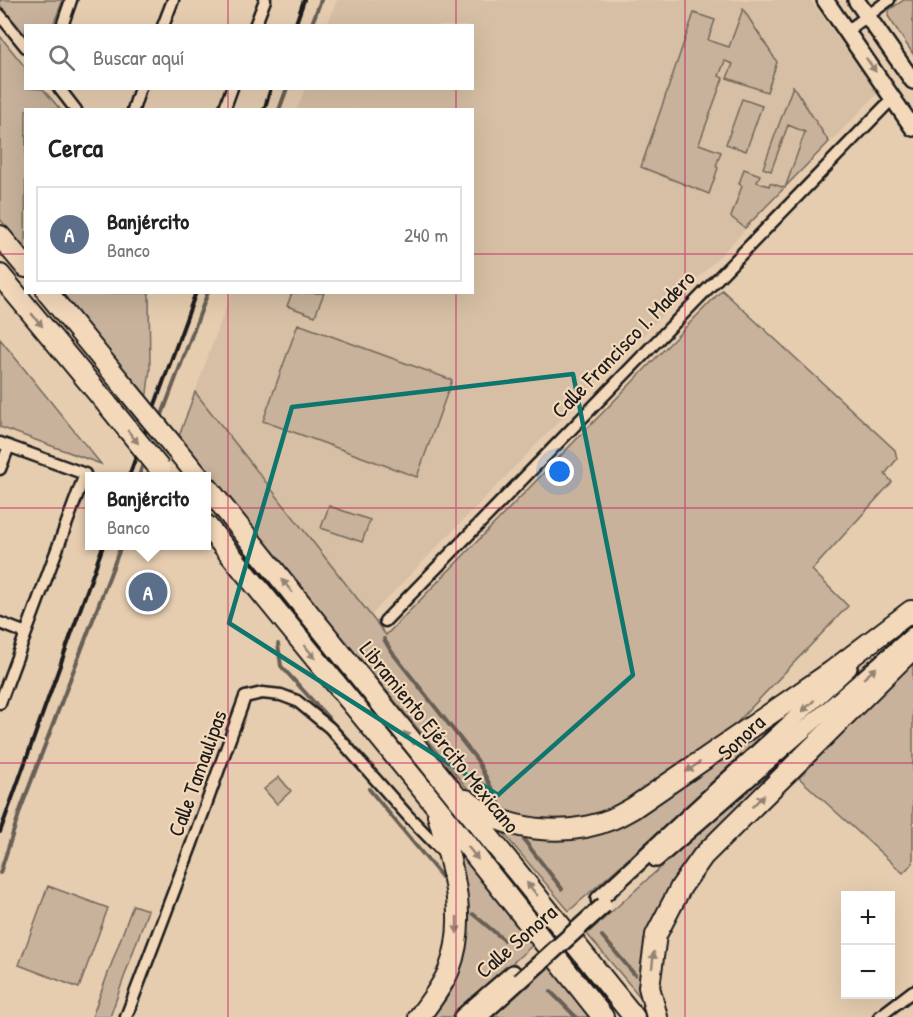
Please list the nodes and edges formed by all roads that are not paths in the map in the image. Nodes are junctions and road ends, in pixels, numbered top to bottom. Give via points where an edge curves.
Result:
1 (71, 0) edge
2 (173, 0) edge
3 (265, 0) edge
4 (825, 0) edge
5 (856, 0) edge
6 (889, 0) edge
7 (0, 15) edge
8 (867, 15) junction
9 (63, 24) edge
10 (164, 24) edge
11 (256, 24) edge
12 (847, 30) junction
13 (24, 45) edge
14 (913, 81) edge
15 (61, 90) edge
16 (139, 90) edge
17 (231, 90) edge
18 (893, 98) junction
19 (74, 108) edge
20 (134, 108) edge
21 (226, 108) edge
22 (912, 125) edge
23 (0, 236) edge
24 (24, 265) edge
25 (0, 275) edge
26 (49, 294) edge
27 (4, 444) edge
28 (0, 468) edge
29 (162, 472) edge
30 (194, 472) edge
31 (211, 492) edge
32 (211, 531) edge
33 (912, 610) edge
34 (385, 621) dead end
35 (0, 623) edge
36 (26, 633) junction
37 (913, 635) edge
38 (913, 648) edge
39 (0, 703) edge
40 (444, 782) junction
41 (436, 806) junction
42 (450, 858) junction
43 (602, 902) junction
44 (590, 961) junction
45 (516, 977) junction
46 (913, 991) edge
47 (126, 1017) edge
48 (419, 1017) edge
49 (462, 1017) edge
50 (478, 1017) edge
51 (603, 1017) edge
52 (634, 1017) edge
53 (651, 1017) edge
54 (657, 1017) edge
55 (879, 1017) edge

1 - 9 street
2 - 10 street
3 - 11 street
4 - 12 street
5 - 8 street
6 - 8 street
7 - 13 street
8 - 12 street
8 - 14 street
12 -> 18 street
15 - 19 street
16 - 20 street
17 - 21 street
18 - 22 street
18 - 34 street, Calle Francisco I. Madero
23 - 24 highway
25 -> 29 highway, bridge
26 - 30 highway, bridge
27 - 28 street
27 - 36 street via 85,474
40 -> 31 highway, Libramiento Ejército Mexicano
32 -> 41 highway, Libramiento Ejército Mexicano
33 -> 40 highway via 831,672 633,808 611,819 567,829 508,823 477,809
33 -> 43 street, Sonora
35 - 36 street
36 - 39 street
43 -> 37 street, Sonora
54 -> 38 highway via 649,987 656,934 681,887 703,856
44 -> 40 highway, Libramiento Ejército Mexicano
41 - 42 highway
41 -> 51 highway, Libramiento Ejército Mexicano
42 - 47 street, Calle Tamaulipas via 330,728 297,701 262,693 245,697
42 -> 48 highway via 457,893 457,940 449,970
43 - 45 street, Calle Sonora
44 - 52 highway, Libramiento Ejército Mexicano
44 - 53 highway
45 - 49 street, Calle Sonora
45 - 50 street, Calle Sonora
46 - 55 street

